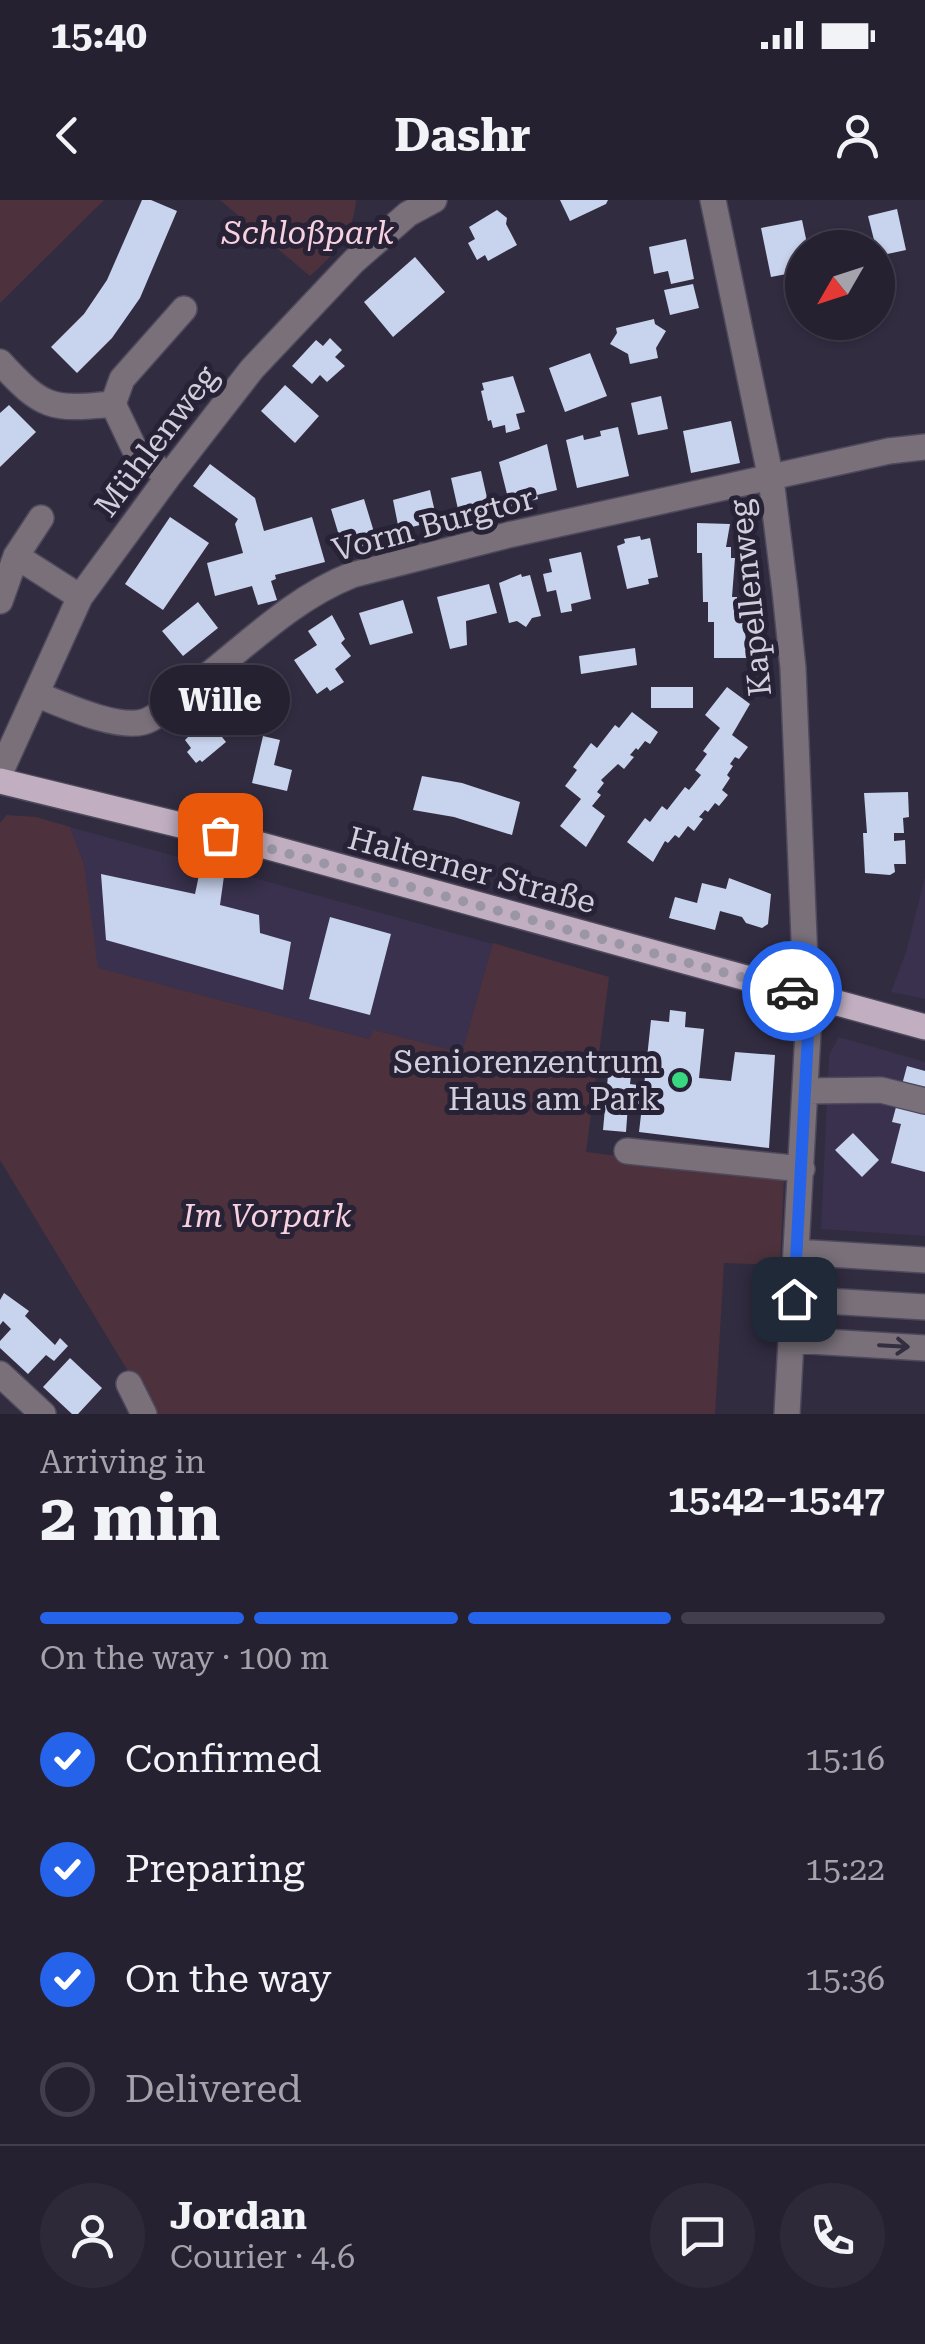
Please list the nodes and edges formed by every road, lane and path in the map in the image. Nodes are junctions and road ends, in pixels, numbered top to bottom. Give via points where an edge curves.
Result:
1 (434, 200) edge
2 (713, 200) edge
3 (401, 207) edge
4 (184, 309) dead end
5 (0, 362) edge
6 (112, 404) junction
7 (925, 448) edge
8 (168, 477) junction
9 (771, 479) junction
10 (41, 518) dead end
11 (16, 556) junction
12 (1, 589) edge
13 (80, 597) junction
14 (38, 695) junction
15 (0, 774) edge
16 (0, 782) edge
17 (810, 996) junction
18 (925, 1027) edge
19 (805, 1092) junction
20 (925, 1101) edge
21 (627, 1151) dead end
22 (802, 1168) junction
23 (796, 1252) junction
24 (925, 1260) edge
25 (794, 1299) junction
26 (925, 1307) edge
27 (792, 1340) junction
28 (925, 1348) edge
29 (0, 1374) edge
30 (43, 1414) edge
31 (787, 1414) edge

1 - 3 street, Mühlenweg
2 - 9 street, Kapellenweg
3 - 8 street, Mühlenweg via 252,369
4 - 6 street via 122,379
5 - 6 street via 27,392 59,409
6 - 8 street via 134,448
7 - 9 street
8 - 13 street, Mühlenweg
9 - 14 street, Vorm Burgtor via 352,575 283,614 146,722 93,715
9 - 17 street, Kapellenweg via 793,668
10 - 11 street
11 - 12 street
11 - 13 street
13 - 14 street, Mühlenweg
14 - 15 street, Mühlenweg
16 - 17 main road, Halterner Straße
17 - 18 main road, Halterner Straße
17 - 19 street, Kapellenweg
19 - 20 street via 881,1090
19 - 22 street, Kapellenweg
21 - 22 street
22 - 23 street, Kapellenweg
23 - 24 street
23 - 25 street, Kapellenweg
25 - 26 street
25 - 27 street, Kapellenweg
27 -> 28 street
27 - 31 street, Kapellenweg
29 - 30 street

